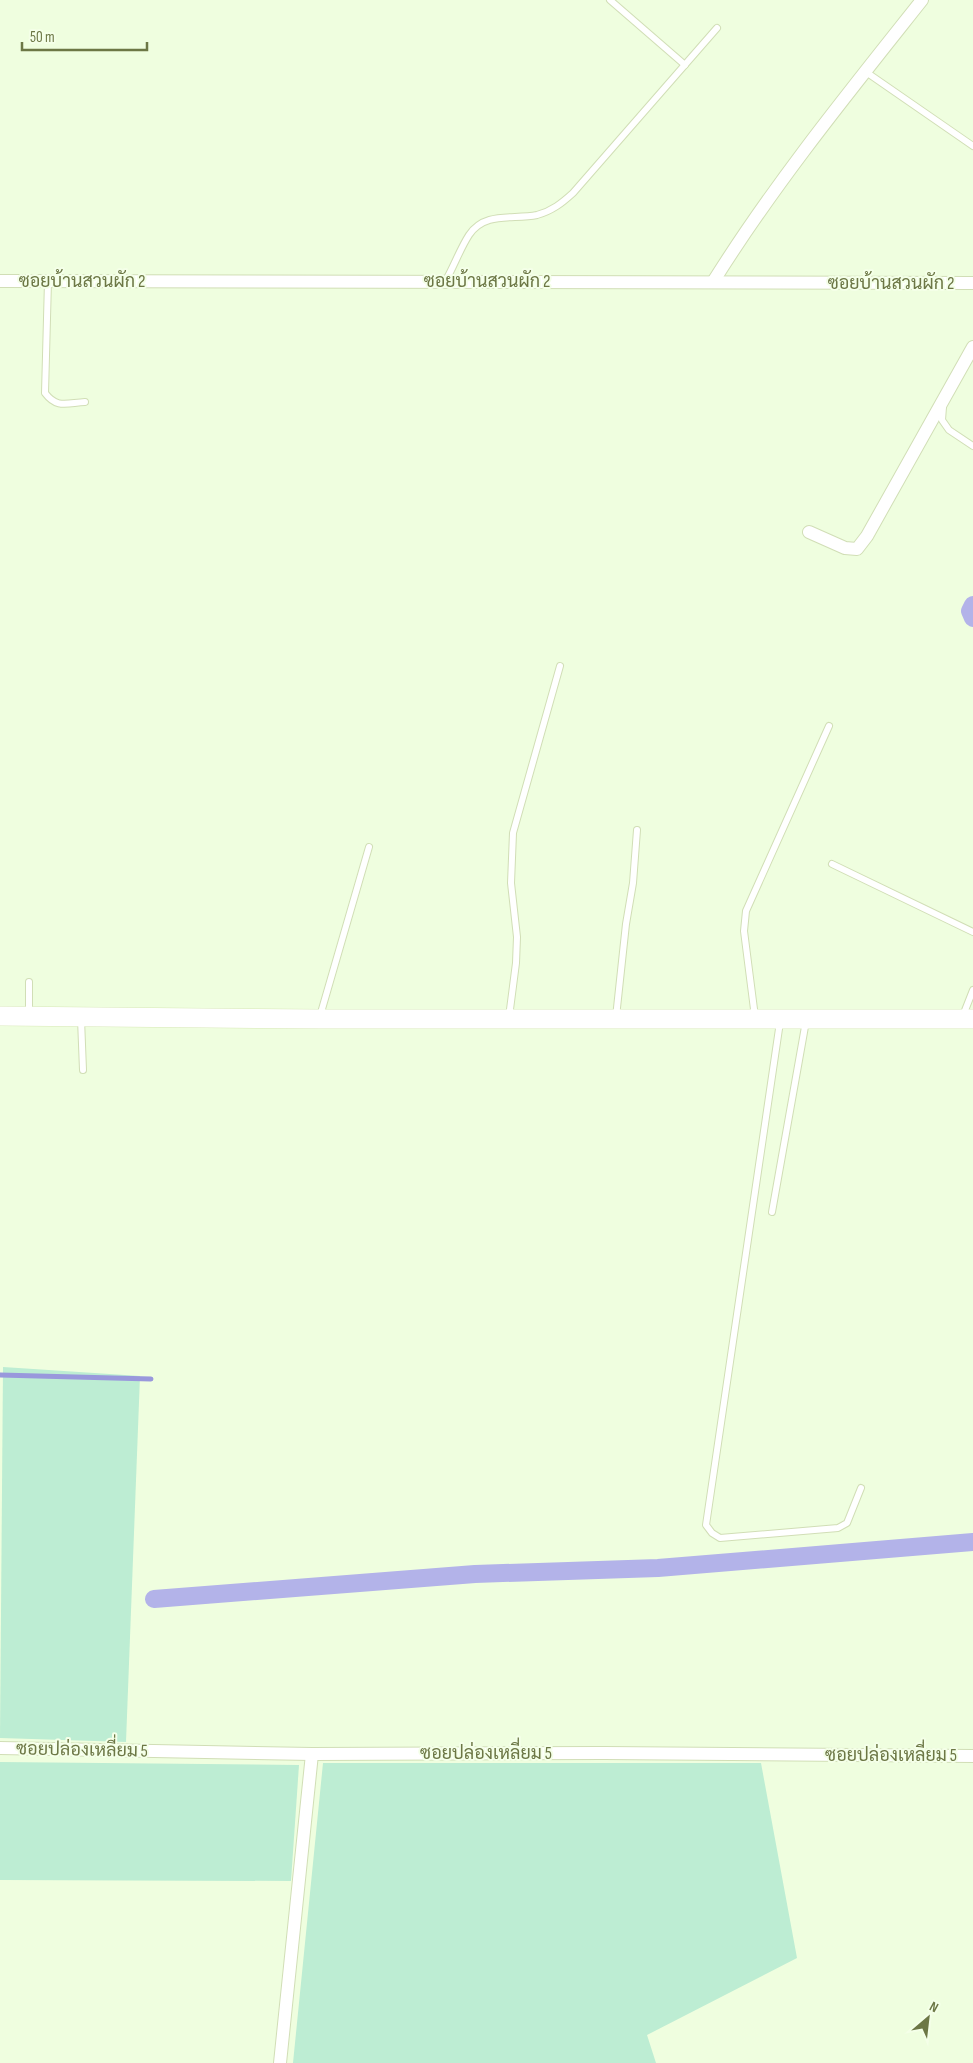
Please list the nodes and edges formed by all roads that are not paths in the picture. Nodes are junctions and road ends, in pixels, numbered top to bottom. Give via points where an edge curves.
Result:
1 (610, 0) edge
2 (922, 0) edge
3 (717, 28) dead end
4 (685, 66) junction
5 (866, 72) junction
6 (973, 146) edge
7 (446, 280) junction
8 (0, 281) edge
9 (48, 281) junction
10 (713, 282) junction
11 (973, 283) edge
12 (973, 347) edge
13 (943, 401) junction
14 (85, 402) dead end
15 (973, 446) edge
16 (809, 532) dead end
17 (560, 666) dead end
18 (829, 726) dead end
19 (637, 830) dead end
20 (369, 847) dead end
21 (832, 864) dead end
22 (973, 932) edge
23 (29, 982) dead end
24 (973, 990) edge
25 (0, 1016) edge
26 (30, 1016) junction
27 (81, 1018) junction
28 (509, 1018) junction
29 (616, 1018) junction
30 (755, 1018) junction
31 (781, 1018) junction
32 (319, 1019) junction
33 (967, 1019) edge
34 (806, 1020) junction
35 (83, 1070) dead end
36 (772, 1212) dead end
37 (861, 1488) dead end
38 (0, 1748) edge
39 (312, 1754) junction
40 (973, 1756) edge
41 (280, 2063) edge

1 - 4 lane
2 - 5 street
3 - 4 lane
4 - 7 lane via 573,194 556,208 536,215 483,222 469,234
5 - 6 lane
5 - 10 street via 748,226
7 - 9 street, ซอยบ้านสวนผัก 2
7 - 10 street, ซอยบ้านสวนผัก 2
8 - 9 street, ซอยบ้านสวนผัก 2
9 - 14 lane via 45,393 57,404
10 - 11 street, ซอยบ้านสวนผัก 2
12 - 13 street
13 - 15 lane via 942,420 949,430
13 - 16 street via 867,536 856,548 845,548
17 - 28 lane via 513,833 511,884 517,937
18 - 30 lane via 746,911 744,931
19 - 29 lane
20 - 32 lane
21 - 22 lane
23 - 26 lane
24 - 33 lane
25 - 26 street
26 - 27 street
27 - 32 street
27 - 35 lane
28 - 29 street
28 - 32 street
29 - 30 street
30 - 31 street
31 - 34 street
31 - 37 lane via 706,1525 720,1538 838,1528 847,1522
33 - 34 street
34 - 36 lane
38 - 39 street, ซอยปล่องเหลี่ยม 5
39 - 40 street, ซอยปล่องเหลี่ยม 5
39 - 41 street

